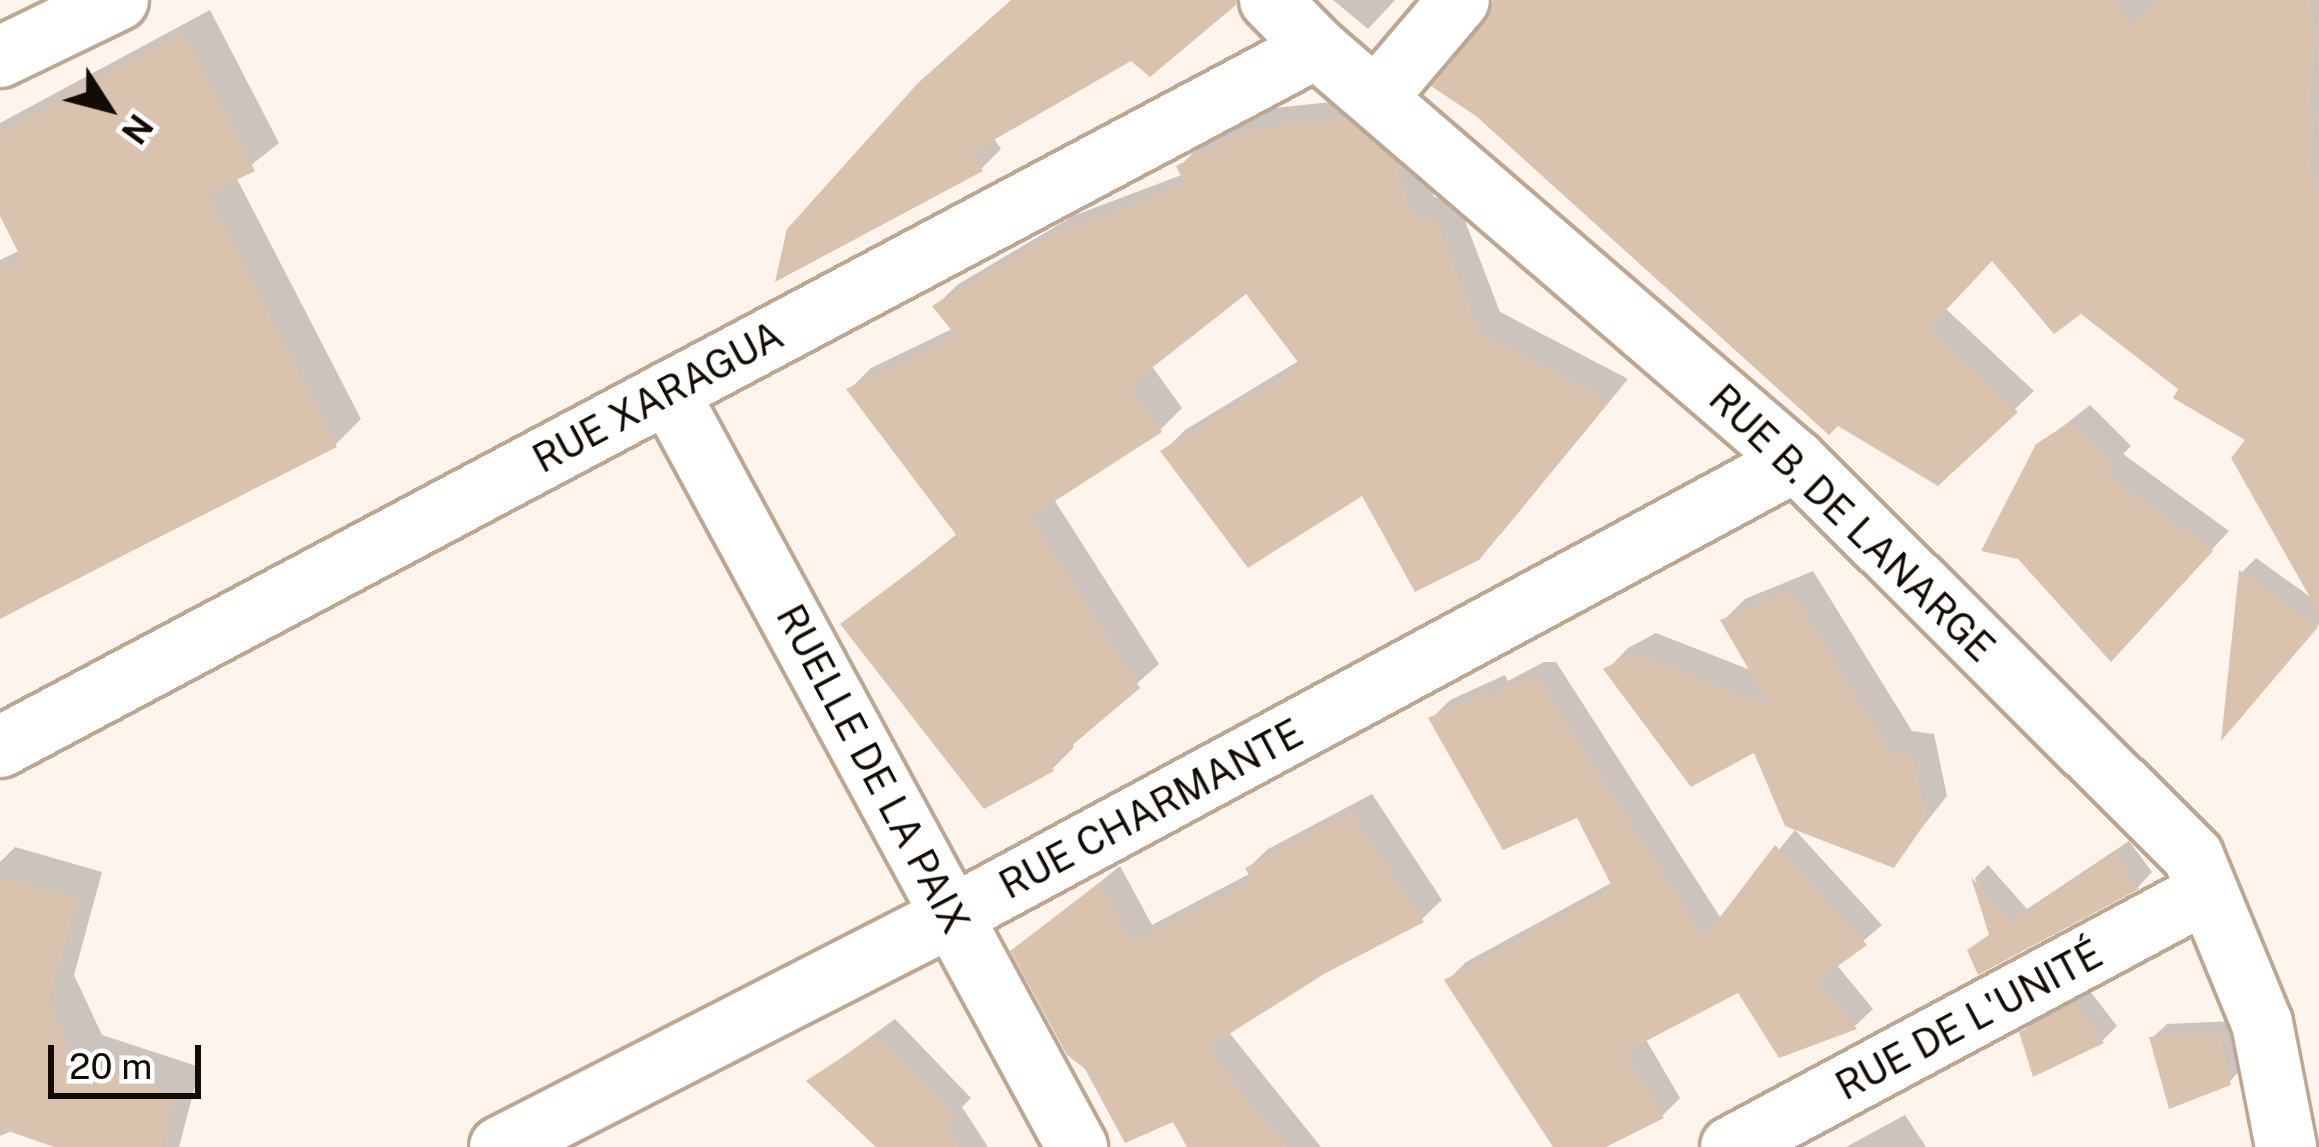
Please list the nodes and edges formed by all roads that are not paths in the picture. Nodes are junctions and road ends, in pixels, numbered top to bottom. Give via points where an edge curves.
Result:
1 (118, 0) edge
2 (1270, 0) edge
3 (1459, 0) edge
4 (1317, 48) junction
5 (0, 57) edge
6 (1376, 98) junction
7 (668, 392) junction
8 (1796, 461) junction
9 (0, 748) edge
10 (2207, 892) junction
11 (952, 916) junction
12 (500, 1147) edge
13 (1077, 1147) edge
14 (1731, 1147) edge
15 (2286, 1147) edge

1 - 5 street
2 - 4 street, RUE B. DE LANARGE
3 - 6 street
4 - 6 street, RUE B. DE LANARGE
4 - 7 street, RUE XARAGUA
6 - 8 street, RUE B. DE LANARGE
7 - 9 street, RUE XARAGUA
7 - 11 street, RUELLE DE LA PAIX
8 - 10 street, RUE B. DE LANARGE via 2193,856
8 - 11 street, RUE CHARMANTE
10 - 14 street, RUE DE L'UNITÉ
10 - 15 street, RUE B. DE LANARGE via 2262,1023
11 - 12 street, RUE CHARMANTE
11 - 13 street, RUELLE DE LA PAIX

